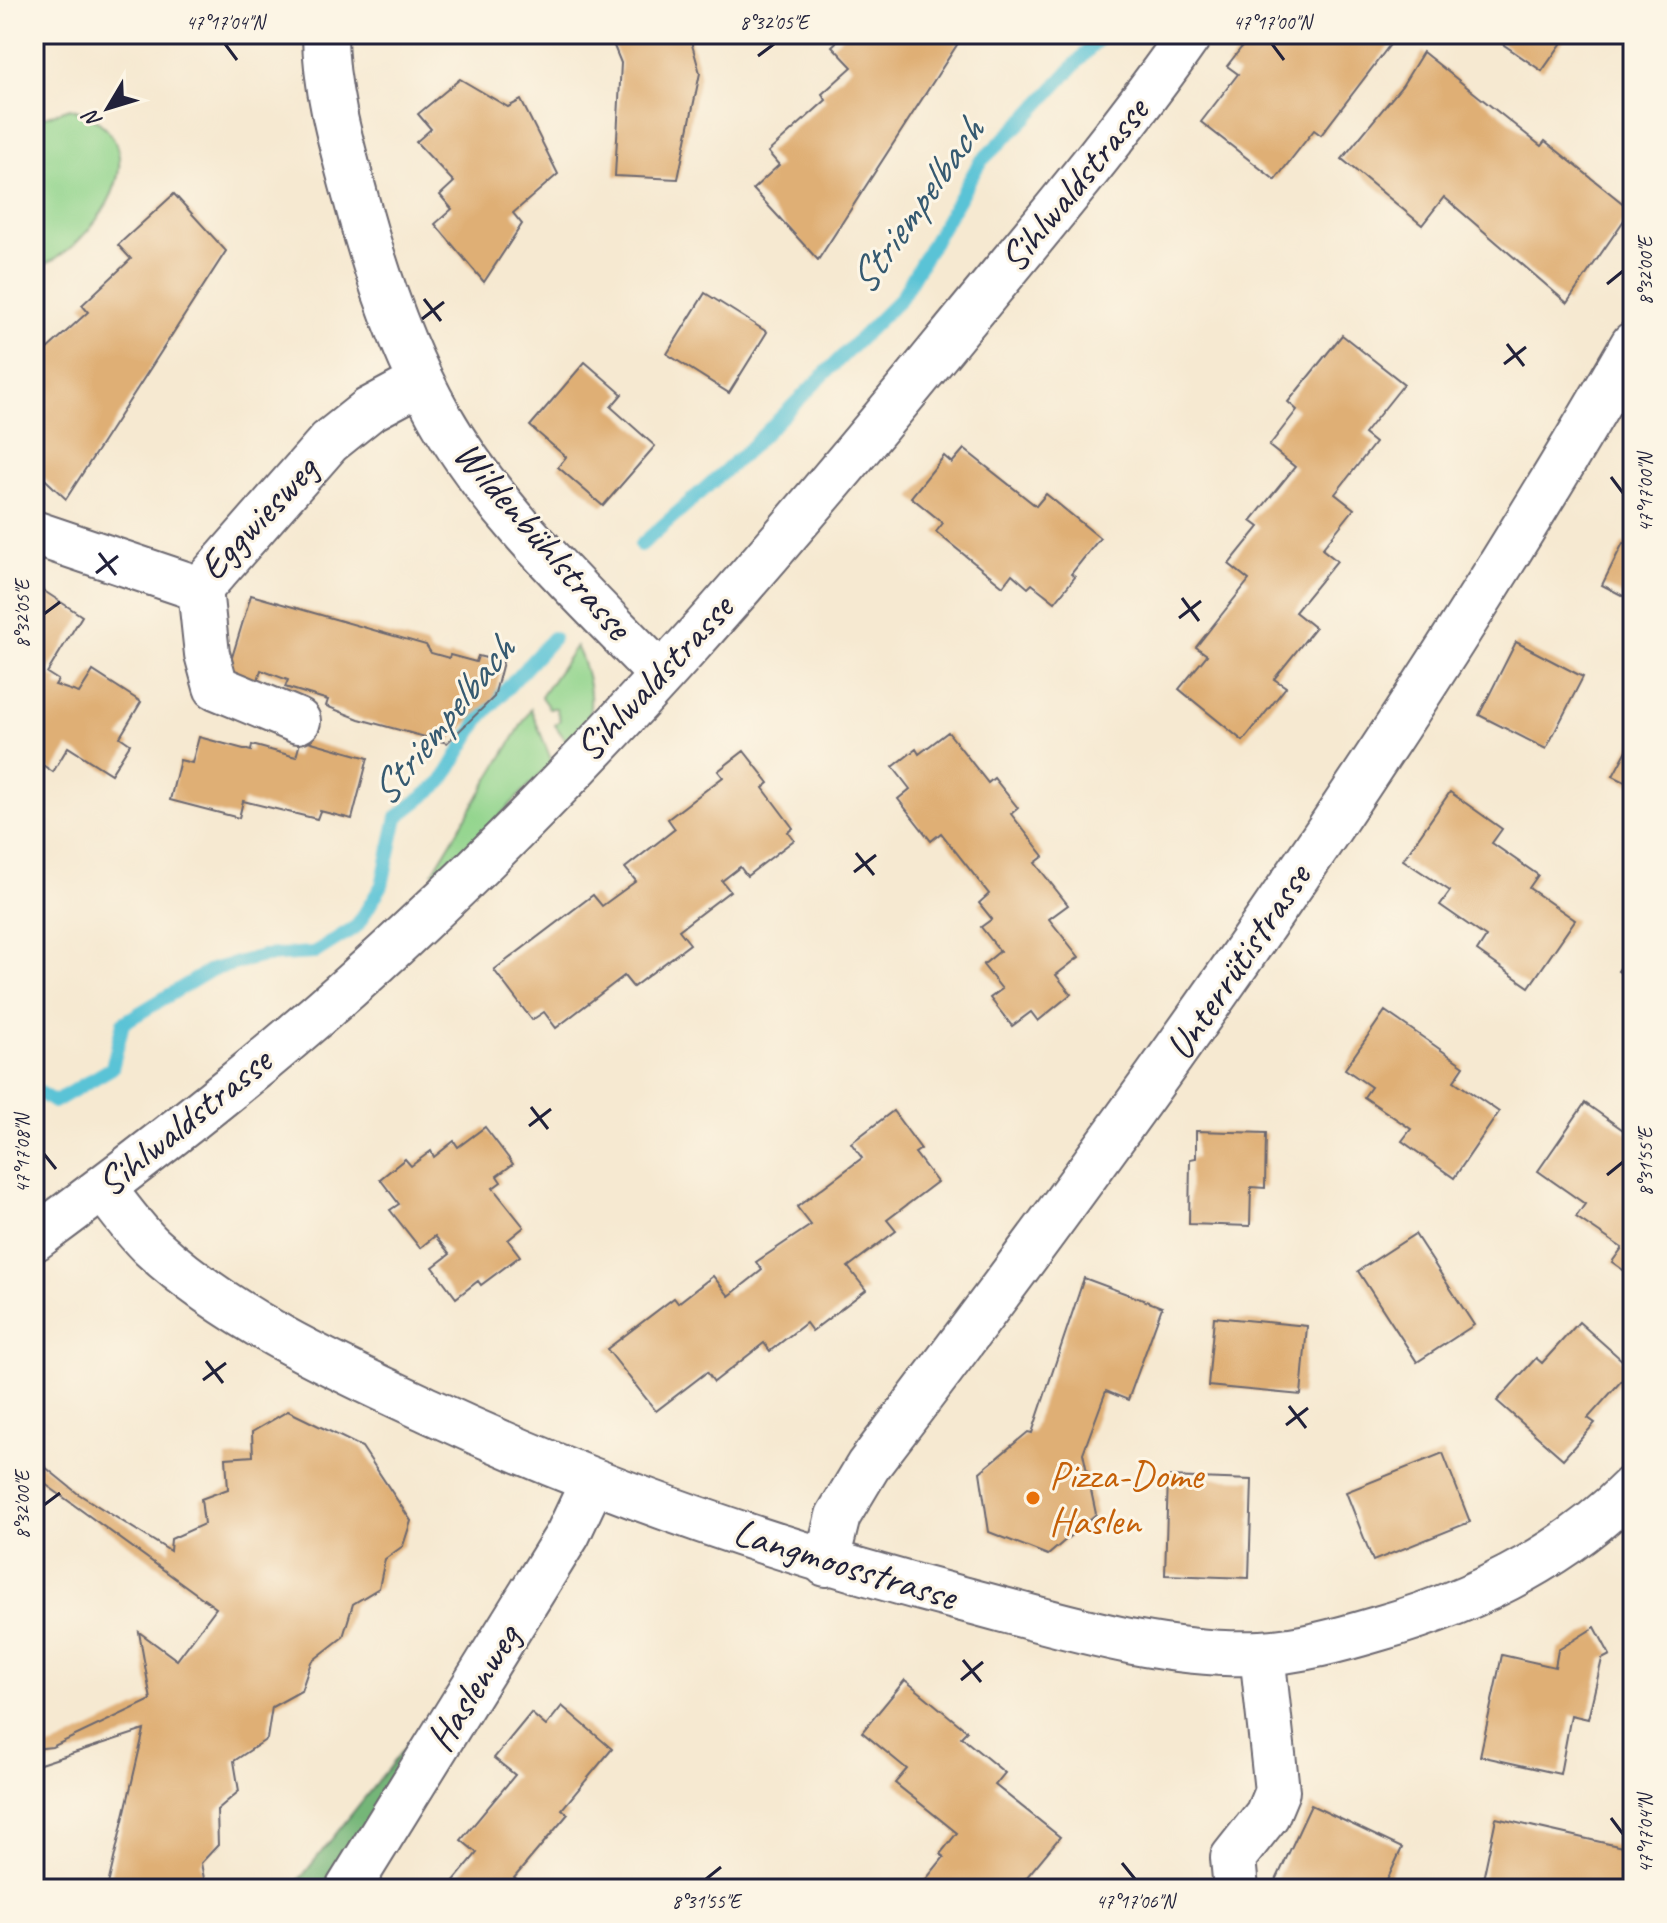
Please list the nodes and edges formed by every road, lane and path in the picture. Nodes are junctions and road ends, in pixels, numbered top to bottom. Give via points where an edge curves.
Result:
1 (325, 34) edge
2 (1190, 34) edge
3 (1633, 344) edge
4 (421, 382) junction
5 (34, 533) edge
6 (200, 589) junction
7 (661, 675) junction
8 (298, 721) dead end
9 (103, 1188) junction
10 (34, 1239) edge
11 (592, 1483) junction
12 (1629, 1499) edge
13 (826, 1564) junction
14 (1262, 1653) junction
15 (348, 1889) edge
16 (1236, 1889) edge

1 - 4 street, Wildenbühlstrasse via 343,152 372,258
2 - 7 street, Sihlwaldstrasse via 1148,95 882,421
3 - 13 street, Unterrütistrasse via 1479,601 1192,1031 868,1466 838,1516
4 - 6 street, Eggwiesweg via 369,410 329,442
4 - 7 street, Wildenbühlstrasse via 490,490
5 - 6 street, Eggwiesweg
6 - 8 street via 216,687
7 - 9 street, Sihlwaldstrasse via 419,923 240,1079
9 - 10 street, Sihlwaldstrasse
9 - 11 street, Langmoosstrasse via 150,1245 233,1306 336,1367
11 - 13 street, Langmoosstrasse
11 - 15 street, Haslenweg via 568,1534
12 - 14 street, Langmoosstrasse via 1501,1585 1341,1640
13 - 14 street, Langmoosstrasse via 1159,1648
14 - 16 street via 1277,1791 1267,1815 1233,1858

